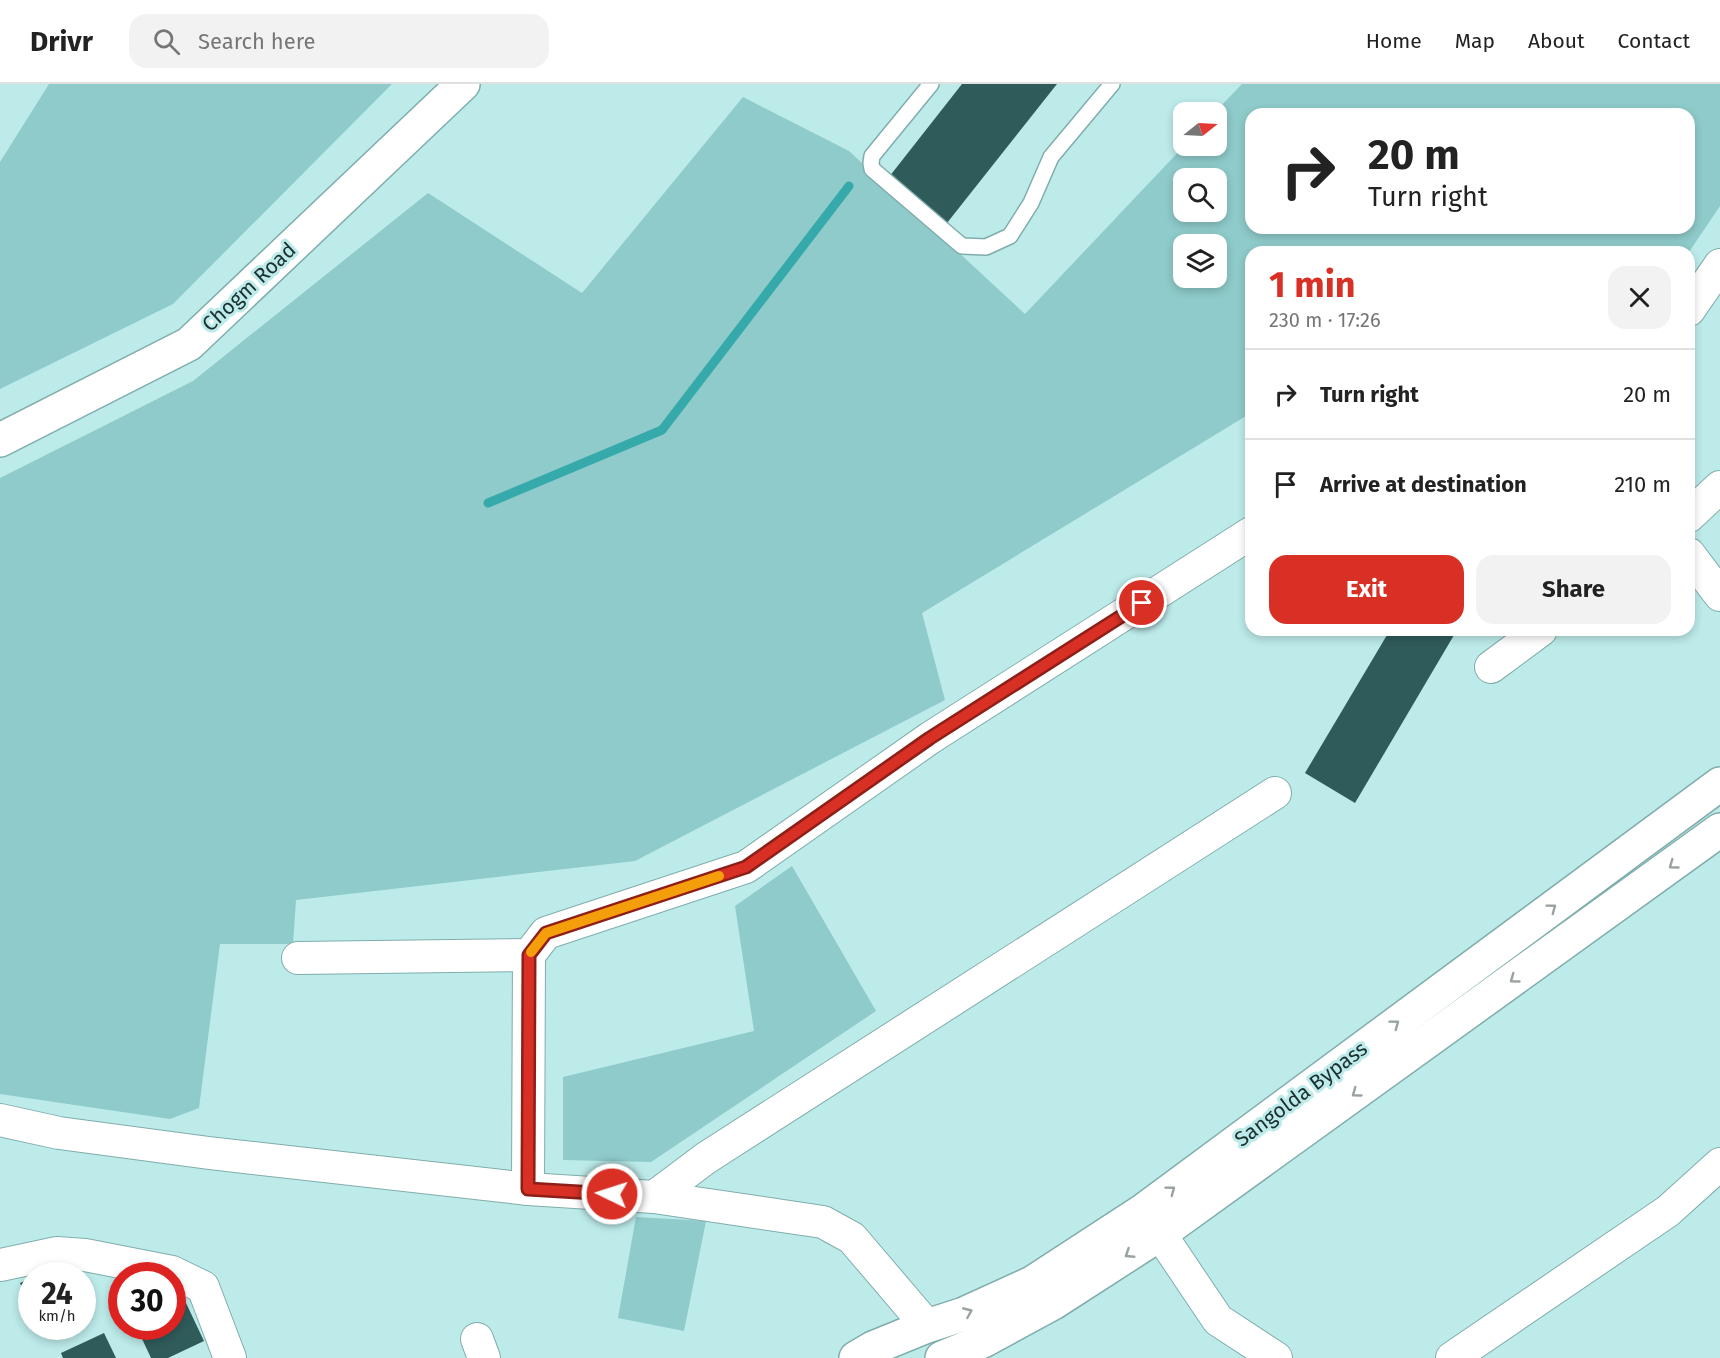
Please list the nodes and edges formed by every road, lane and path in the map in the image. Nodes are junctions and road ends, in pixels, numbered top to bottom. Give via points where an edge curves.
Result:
1 (463, 84) edge
2 (931, 84) edge
3 (1112, 84) edge
4 (1720, 265) edge
5 (1695, 301) edge
6 (0, 440) edge
7 (1720, 488) edge
8 (1695, 511) edge
9 (1245, 536) edge
10 (1695, 562) edge
11 (1720, 595) edge
12 (1533, 636) edge
13 (1491, 667) dead end
14 (1720, 784) edge
15 (1275, 793) dead end
16 (1720, 830) edge
17 (529, 955) junction
18 (298, 958) dead end
19 (0, 1120) edge
20 (1720, 1164) edge
21 (528, 1189) junction
22 (654, 1197) junction
23 (1152, 1222) junction
24 (0, 1265) edge
25 (927, 1326) junction
26 (872, 1355) edge
27 (230, 1358) edge
28 (942, 1358) edge
29 (1276, 1358) edge
30 (1452, 1358) edge

1 - 6 main road, Chogm Road via 189,344
2 - 3 lane via 872,156 870,164 877,175 962,246 986,248 1010,236 1031,203 1051,157
4 - 5 street
7 - 8 street
9 - 17 street via 930,738 746,867 546,933
10 - 11 street
12 - 13 street
23 -> 14 main road, Sangolda Bypass
15 - 22 street via 716,1152
16 -> 23 main road, Sangolda Bypass
17 - 18 street
17 - 21 street
19 - 21 street via 59,1133 209,1153
20 - 30 street via 1668,1211
21 - 22 street
22 - 25 street via 823,1222 852,1238
25 -> 23 main road, Sangolda Bypass via 1032,1283
23 -> 28 main road, Sangolda Bypass via 1053,1303
23 - 29 street via 1218,1320
24 - 27 street via 57,1253 172,1272 203,1287
25 - 26 main road, Sangolda Bypass

